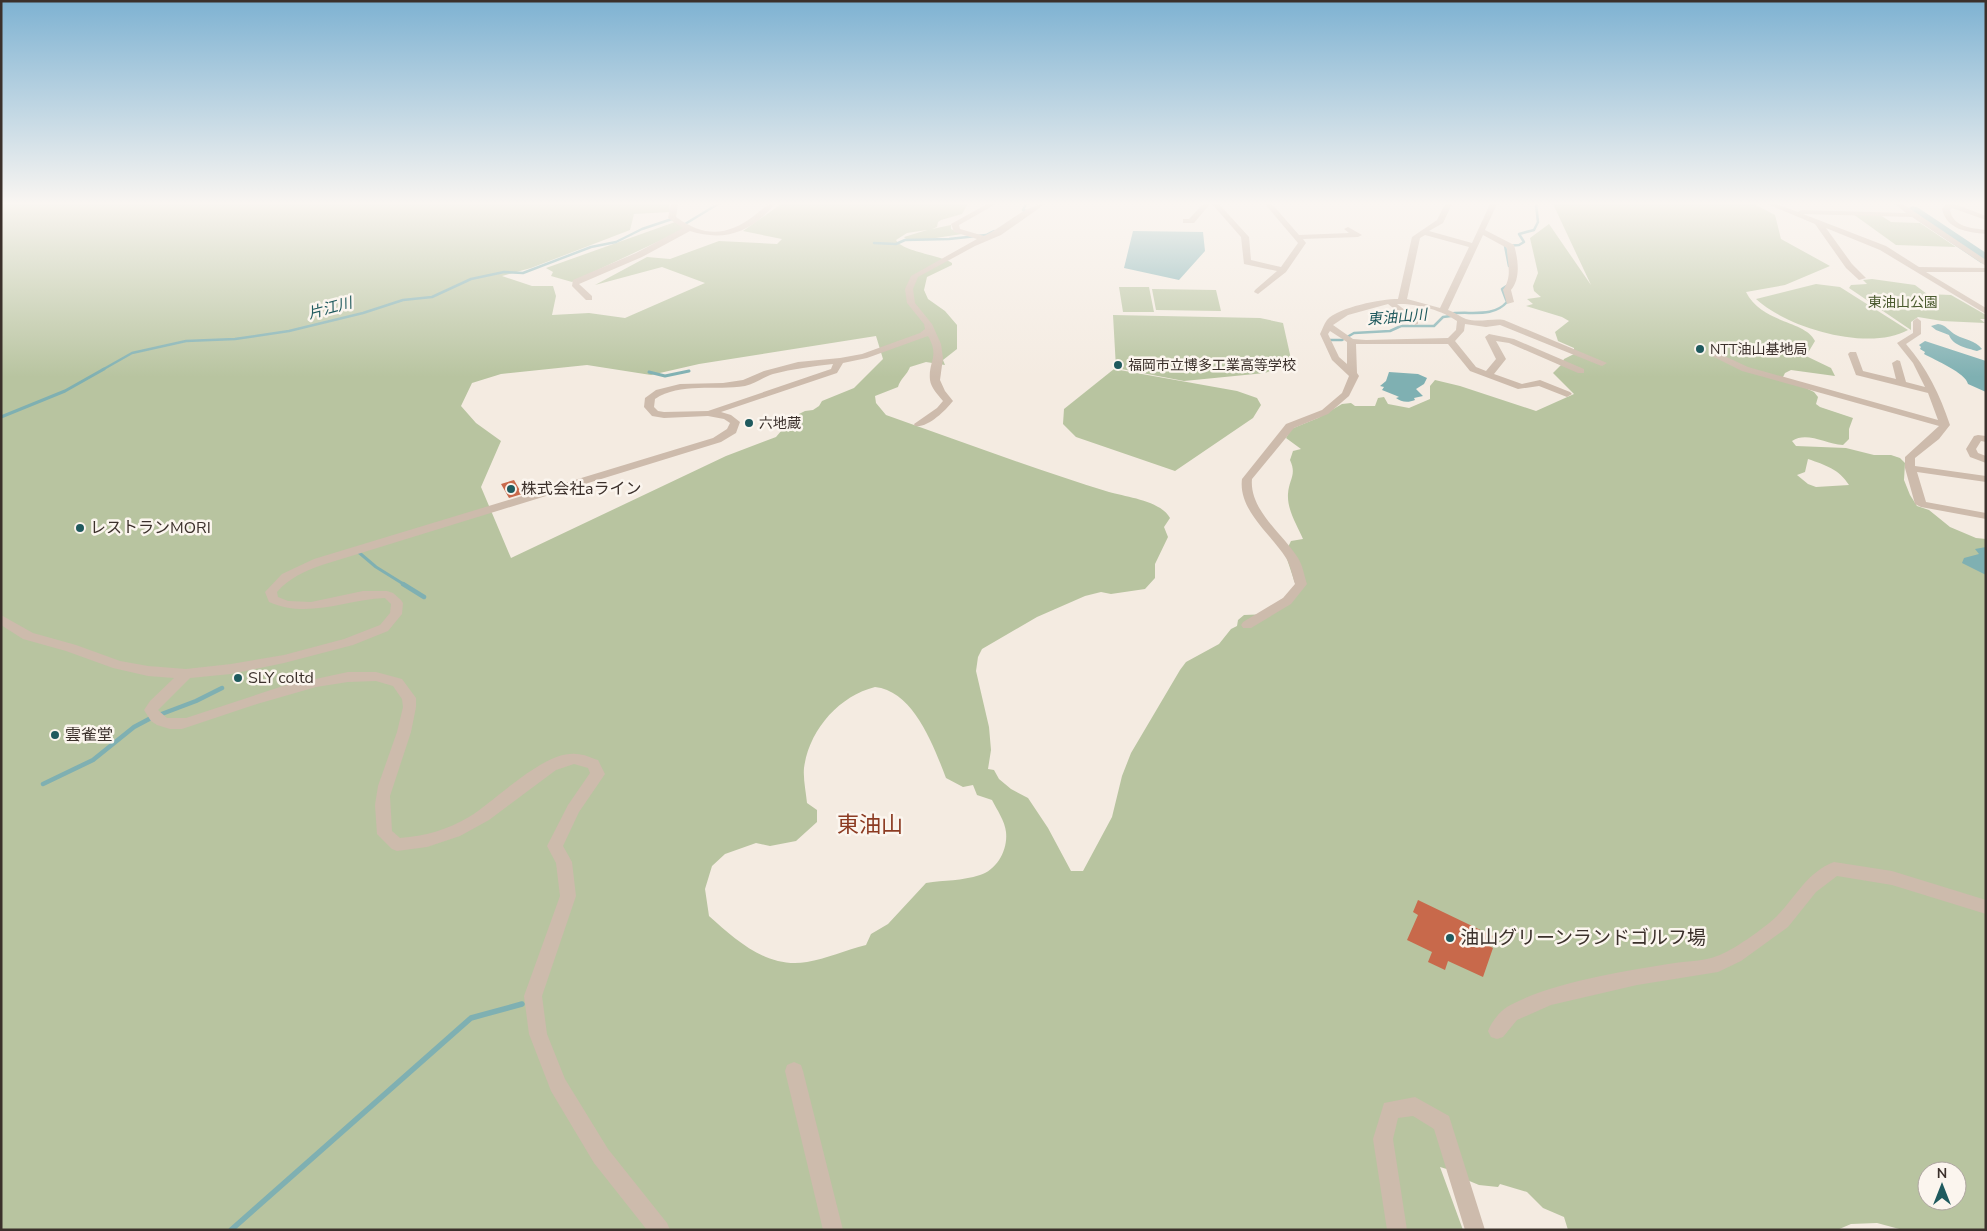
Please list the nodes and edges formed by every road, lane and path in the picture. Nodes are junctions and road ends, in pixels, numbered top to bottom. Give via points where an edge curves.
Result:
1 (624, 261) edge
2 (941, 261) edge
3 (1247, 261) edge
4 (1289, 261) edge
5 (1412, 261) edge
6 (1467, 261) edge
7 (1511, 261) edge
8 (1846, 261) edge
9 (1904, 261) edge
10 (1916, 269) junction
11 (1283, 270) junction
12 (1986, 270) edge
13 (1862, 278) dead end
14 (1258, 292) dead end
15 (589, 298) dead end
16 (1402, 301) junction
17 (1390, 302) junction
18 (1510, 302) dead end
19 (1443, 312) junction
20 (1986, 312) edge
21 (1461, 321) junction
22 (1917, 321) dead end
23 (1415, 322) dead end
24 (1329, 326) junction
25 (929, 330) junction
26 (1348, 339) junction
27 (1450, 341) junction
28 (1715, 354) dead end
29 (1852, 354) dead end
30 (840, 361) junction
31 (1897, 363) dead end
32 (1352, 374) junction
33 (1488, 375) junction
34 (1902, 384) junction
35 (1931, 391) junction
36 (1567, 394) dead end
37 (705, 414) junction
38 (919, 424) dead end
39 (1945, 425) junction
40 (1986, 439) edge
41 (1986, 460) edge
42 (1910, 468) junction
43 (1986, 479) edge
44 (1986, 516) edge
45 (1, 619) edge
46 (1247, 625) dead end
47 (186, 674) junction
48 (1986, 907) edge
49 (1497, 1031) dead end
50 (794, 1071) dead end
51 (660, 1230) edge
52 (833, 1230) edge
53 (1397, 1230) edge
54 (1475, 1230) edge

1 - 15 street via 576,282 577,288
2 - 25 street via 915,276 909,289 911,304 928,324
3 - 11 street
4 - 11 street
5 - 16 street
6 - 19 street
7 - 18 street via 1512,286 1507,290
8 - 13 street
9 - 10 street
10 - 12 street
10 - 20 street
11 - 14 street
16 - 17 street
16 - 19 street
17 - 23 street
17 - 24 street via 1342,315
19 - 21 street via 1453,314
21 - 27 street via 1460,332
21 - 33 street via 1501,322 1600,362 1580,372 1511,341 1489,337 1501,358
22 - 35 street via 1917,334 1901,343 1917,362
24 - 26 street
24 - 32 street via 1324,334 1334,358
25 - 30 street via 908,342
25 - 38 street via 938,350 934,378 936,389 948,401
26 - 27 street
26 - 32 street
27 - 33 street via 1473,369
28 - 39 street via 1745,369
29 - 34 street via 1859,373
30 - 37 street via 834,372
30 - 37 street via 798,365 745,383 680,387 659,392 650,398 649,407 655,414
31 - 34 street
32 - 46 street via 1346,394 1326,412 1290,426 1244,486 1246,495 1293,559 1301,584 1287,601
33 - 36 street via 1520,387 1540,383
34 - 35 street
35 - 39 street
37 - 47 street via 729,416 735,422 732,431 717,440 351,552 297,571 278,581 271,592 273,600 294,607 365,594 388,595 397,603 396,614 384,628 348,642 284,659
39 - 42 street via 1910,457
40 - 41 street via 1978,438 1971,449 1974,455
42 - 43 street
42 - 44 street via 1921,504
45 - 47 street via 28,636 118,665
47 - 51 street via 155,704 152,710 160,722 179,724 332,679 368,675 392,679 406,689 410,700 407,715 383,796 385,834 397,845 424,843 476,821 561,761 573,759 593,764 598,774 573,809 555,846 564,862 568,896 533,996 538,1034 558,1085 601,1156
48 - 49 street via 1892,878 1834,869 1810,887 1782,922 1735,956 1718,964 1637,977 1549,998 1511,1014
50 - 52 street
53 - 54 street via 1383,1139 1391,1110 1415,1106 1442,1122

